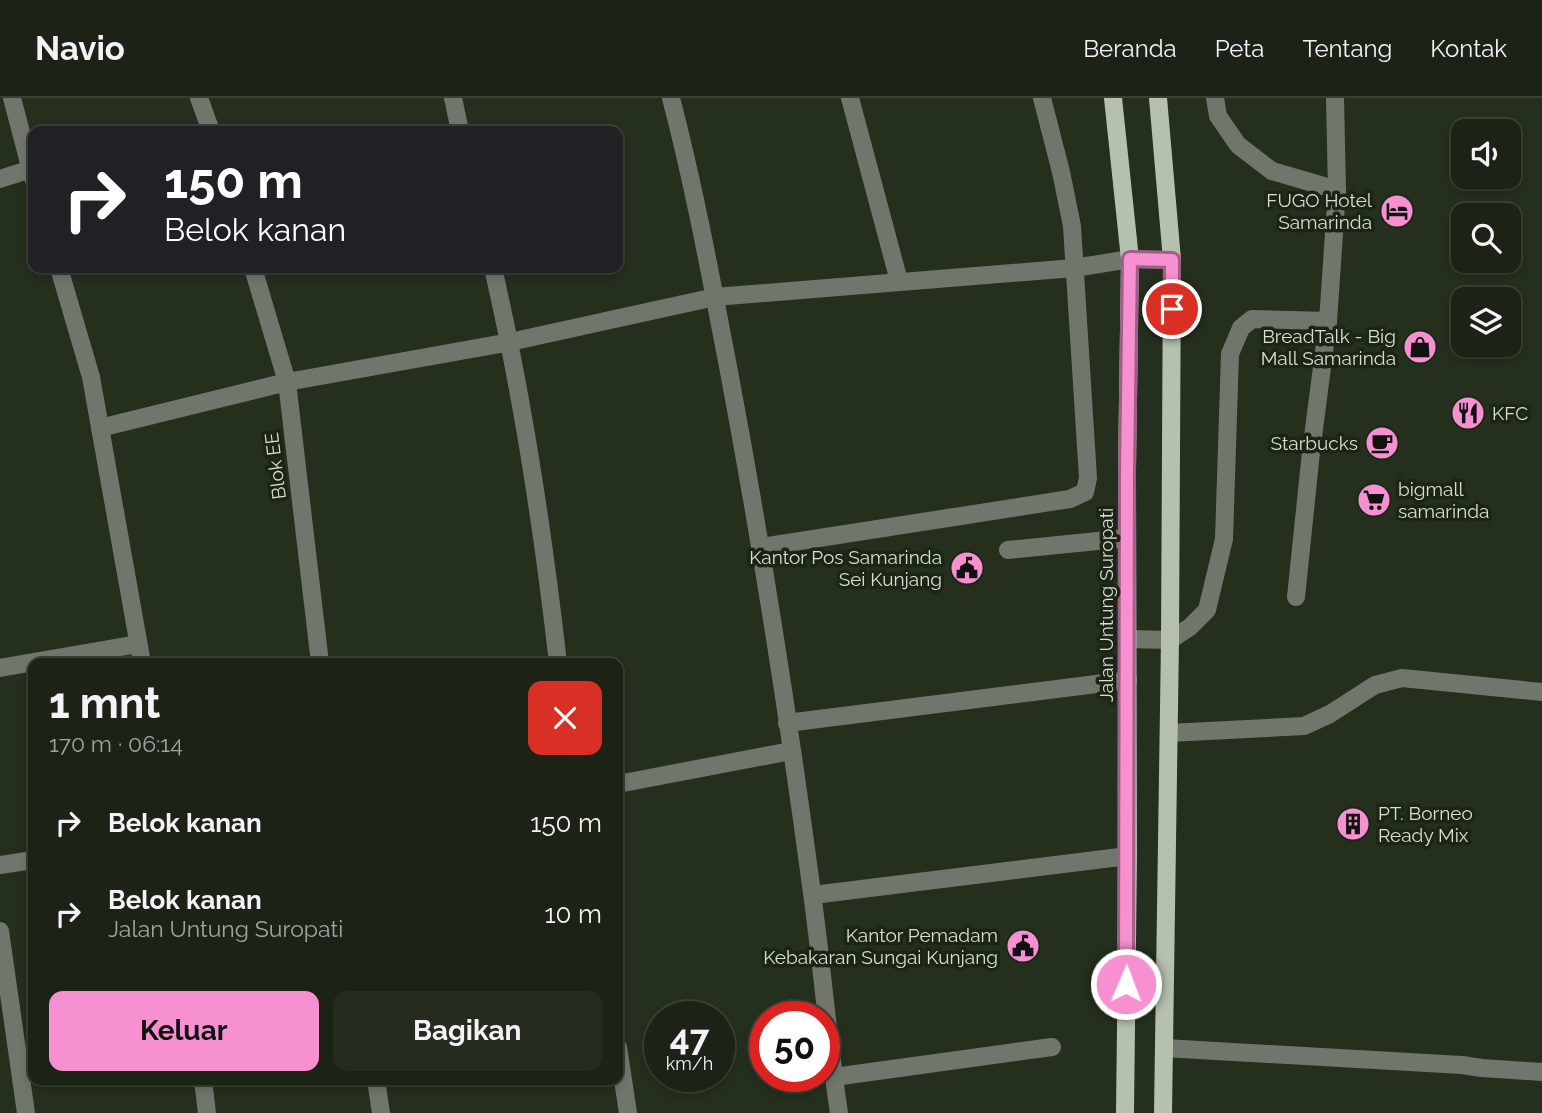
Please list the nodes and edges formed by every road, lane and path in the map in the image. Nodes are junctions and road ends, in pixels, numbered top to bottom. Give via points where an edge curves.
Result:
1 (12, 98) edge
2 (199, 98) edge
3 (453, 98) edge
4 (671, 98) edge
5 (850, 98) edge
6 (1042, 98) edge
7 (1114, 98) edge
8 (1158, 98) edge
9 (1215, 98) edge
10 (1335, 98) edge
11 (209, 126) edge
12 (459, 126) edge
13 (28, 158) edge
14 (28, 174) edge
15 (0, 179) edge
16 (1337, 190) junction
17 (1130, 259) junction
18 (1172, 260) junction
19 (1074, 268) junction
20 (61, 273) edge
21 (254, 273) edge
22 (493, 273) edge
23 (900, 281) junction
24 (715, 297) junction
25 (1328, 321) junction
26 (510, 342) junction
27 (287, 382) junction
28 (100, 428) junction
29 (1127, 538) junction
30 (761, 547) junction
31 (1008, 550) dead end
32 (1296, 597) dead end
33 (1128, 639) junction
34 (1170, 640) junction
35 (138, 644) junction
36 (58, 658) edge
37 (141, 658) edge
38 (319, 658) edge
39 (557, 658) edge
40 (28, 663) edge
41 (0, 668) edge
42 (1128, 680) junction
43 (1542, 692) edge
44 (787, 723) junction
45 (1168, 733) junction
46 (791, 751) junction
47 (623, 784) edge
48 (1128, 856) junction
49 (28, 861) edge
50 (0, 865) edge
51 (813, 895) junction
52 (0, 931) edge
53 (825, 1001) edge
54 (1052, 1047) dead end
55 (1164, 1048) junction
56 (1542, 1072) edge
57 (840, 1076) edge
58 (623, 1080) edge
59 (204, 1085) edge
60 (377, 1085) edge
61 (836, 1092) edge
62 (26, 1113) edge
63 (207, 1113) edge
64 (381, 1113) edge
65 (628, 1113) edge
66 (839, 1113) edge
67 (1125, 1113) edge
68 (1163, 1113) edge

1 - 13 street
2 - 11 street
3 - 12 street
4 - 24 street
5 - 23 street
6 - 19 street via 1067,199
7 - 17 main road, Jalan Untung Suropati
8 - 18 main road
9 - 16 street via 1218,116 1238,145 1272,172
10 - 16 street
14 - 15 street
16 - 25 street
17 - 18 street
17 - 19 street
17 - 29 main road, Jalan Untung Suropati
18 - 34 main road
19 - 23 street
19 - 30 street via 1088,478 1085,492 1070,499
20 - 28 street via 91,377
21 - 27 street, Blok EE
22 - 26 street
23 - 24 street
24 - 26 street
24 - 30 street
25 - 32 street
25 - 34 street via 1252,319 1241,328 1230,354 1224,539 1207,610
26 - 27 street
26 - 39 street
27 - 28 street
27 - 38 street, Blok EE
28 - 35 street
29 - 31 street
29 - 33 main road, Jalan Untung Suropati
30 - 44 street
33 - 34 street
33 - 42 main road, Jalan Untung Suropati
34 - 45 main road
35 - 36 street
35 - 37 street
40 - 41 street
42 - 44 street
42 - 48 main road, Jalan Untung Suropati
43 - 45 street via 1402,678 1375,685 1304,726
44 - 46 street
45 - 55 main road
46 - 47 street
46 - 51 street
48 - 51 street
48 - 67 main road, Jalan Untung Suropati
49 - 50 street
51 - 53 street
52 - 62 street
54 - 57 street
55 - 56 street
55 - 68 main road
58 - 65 street
59 - 63 street
60 - 64 street
61 - 66 street

